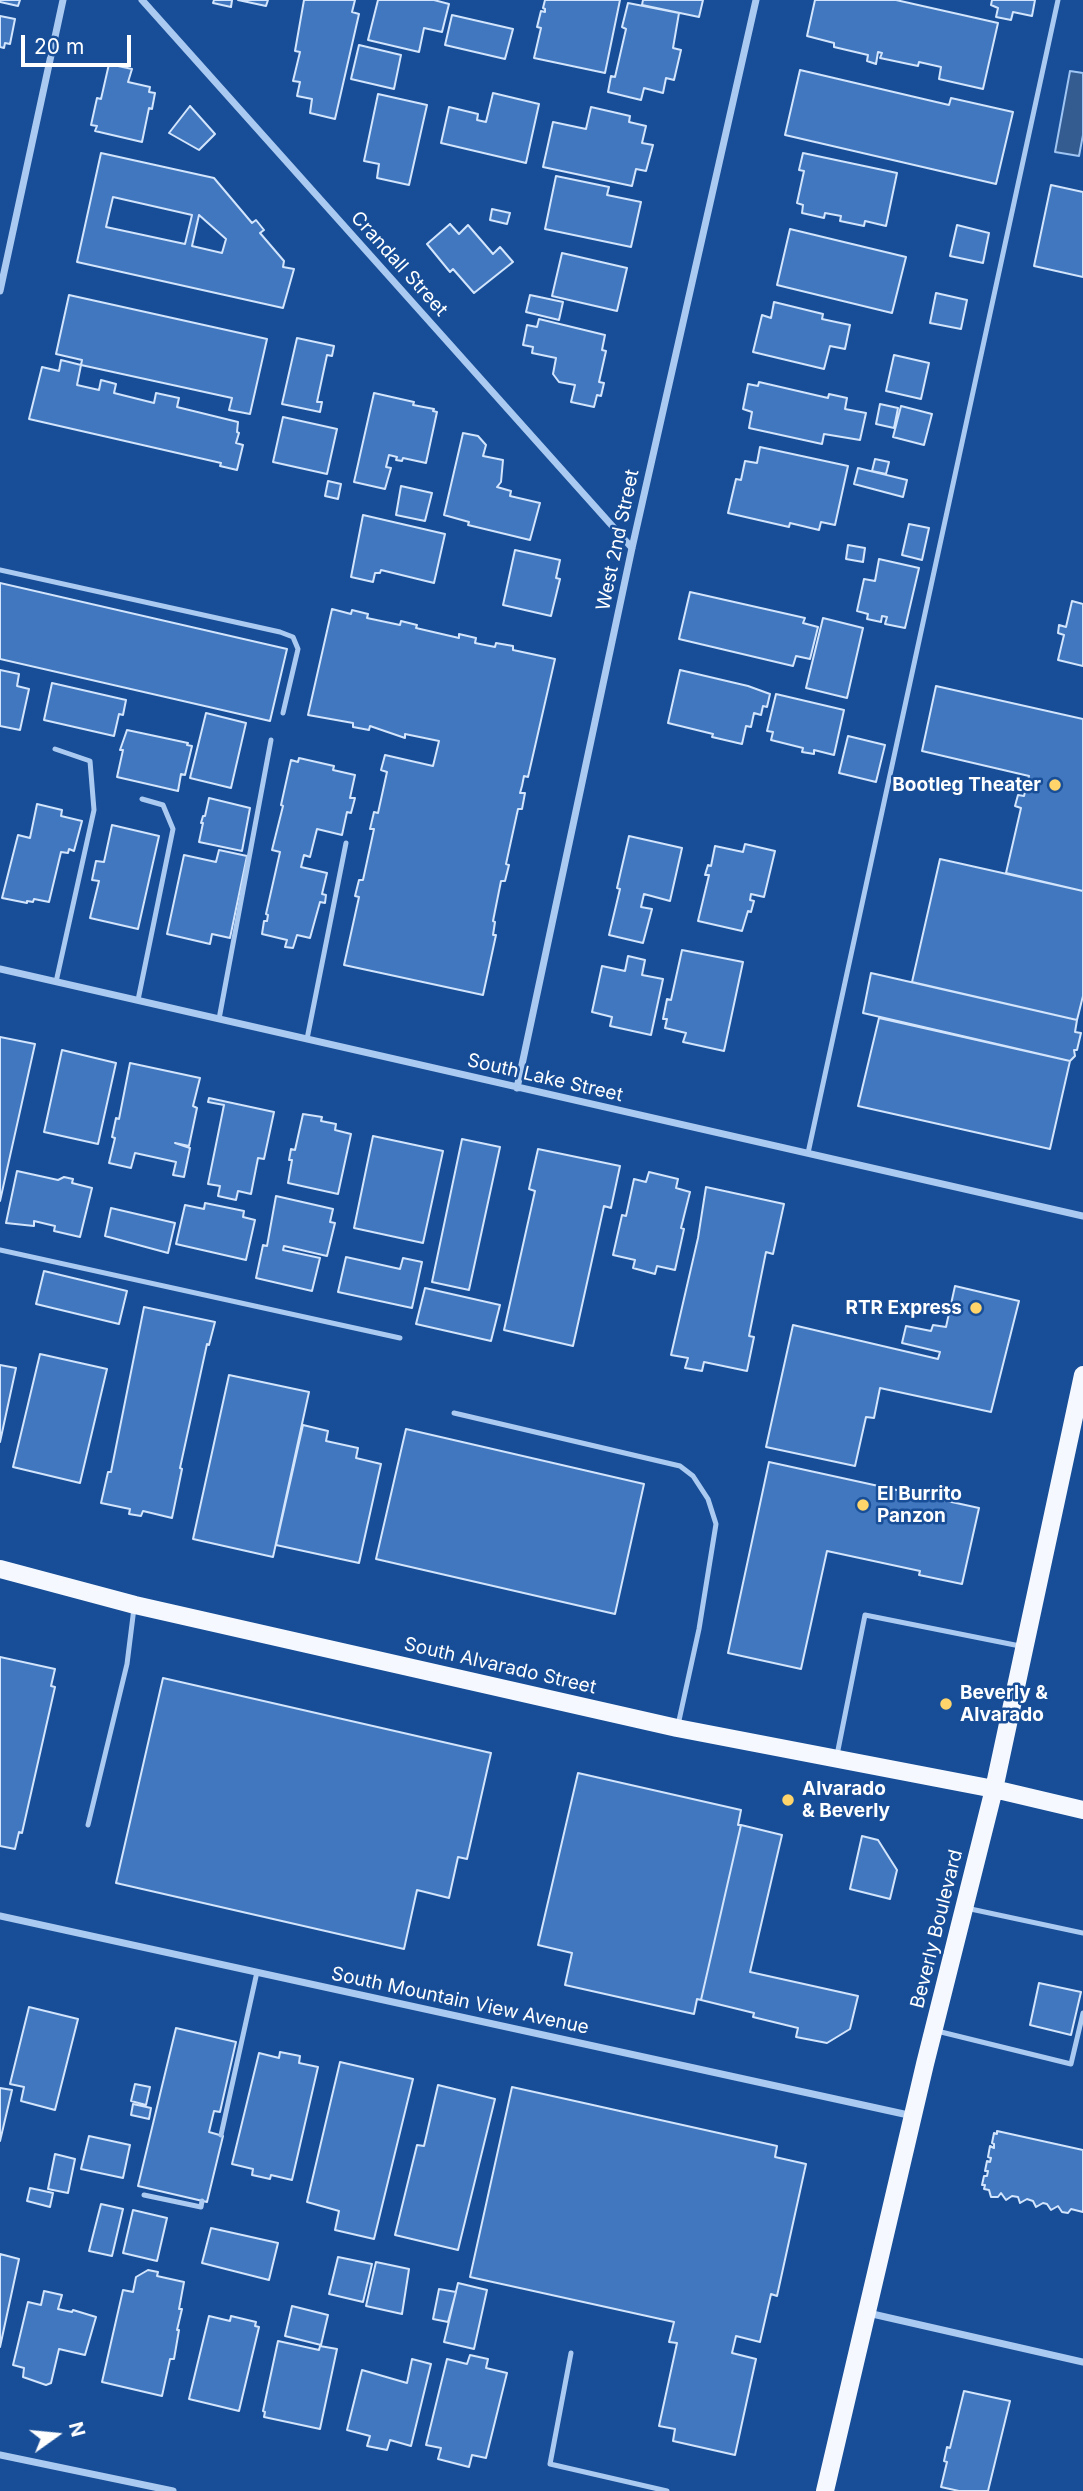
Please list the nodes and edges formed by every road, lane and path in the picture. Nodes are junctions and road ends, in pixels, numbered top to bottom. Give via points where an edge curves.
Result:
1 (63, 0) edge
2 (142, 0) edge
3 (756, 0) edge
4 (1058, 0) edge
5 (0, 291) edge
6 (632, 548) junction
7 (0, 570) edge
8 (283, 713) dead end
9 (271, 740) dead end
10 (55, 749) dead end
11 (142, 799) dead end
12 (345, 843) dead end
13 (0, 969) edge
14 (56, 982) junction
15 (138, 1000) junction
16 (219, 1019) junction
17 (307, 1040) junction
18 (517, 1088) junction
19 (808, 1153) junction
20 (1083, 1216) edge
21 (0, 1250) edge
22 (400, 1338) dead end
23 (1083, 1375) edge
24 (454, 1413) dead end
25 (0, 1569) edge
26 (135, 1605) junction
27 (1023, 1647) junction
28 (677, 1728) junction
29 (836, 1759) junction
30 (994, 1789) junction
31 (1083, 1810) edge
32 (88, 1825) dead end
33 (964, 1908) junction
34 (0, 1916) edge
35 (1083, 1933) edge
36 (257, 1972) junction
37 (1083, 2013) edge
38 (934, 2031) junction
39 (913, 2116) junction
40 (220, 2135) dead end
41 (144, 2195) dead end
42 (202, 2201) dead end
43 (867, 2312) junction
44 (571, 2353) dead end
45 (1083, 2362) edge
46 (0, 2455) edge
47 (173, 2491) edge
48 (667, 2491) edge
49 (825, 2491) edge

1 - 5 street
2 - 6 street, Crandall Street
3 - 6 street, West 2nd Street
4 - 19 lane
6 - 18 street, West 2nd Street
7 - 8 lane via 293,637 298,649
9 - 16 lane
10 - 14 lane via 90,761 94,810
11 - 15 lane via 163,805 173,828
12 - 17 lane
13 - 14 street, South Lake Street
14 - 15 street, South Lake Street
15 - 16 street, South Lake Street
16 - 17 street, South Lake Street
17 - 18 street, South Lake Street
18 - 19 street, South Lake Street
19 - 20 street, South Lake Street
21 - 22 lane
23 - 27 main road, Beverly Boulevard
24 - 28 lane via 680,1466 693,1476 708,1499 716,1524
25 - 26 main road, South Alvarado Street
26 - 28 main road, South Alvarado Street
26 - 32 lane via 127,1664
27 - 29 lane via 865,1615
27 - 30 main road, Beverly Boulevard
28 - 29 main road, South Alvarado Street
29 - 30 main road, South Alvarado Street
30 - 31 main road, South Alvarado Street
30 - 33 main road, Beverly Boulevard
33 - 35 lane
33 - 38 main road, Beverly Boulevard
34 - 36 street, South Mountain View Avenue
36 - 39 street, South Mountain View Avenue
36 - 40 lane
37 - 38 lane via 1071,2064
38 - 39 main road, Beverly Boulevard
39 - 43 main road, Beverly Boulevard
41 - 42 lane via 201,2207
43 - 45 street
43 - 49 main road, Beverly Boulevard
44 - 48 lane via 550,2464
46 - 47 street

